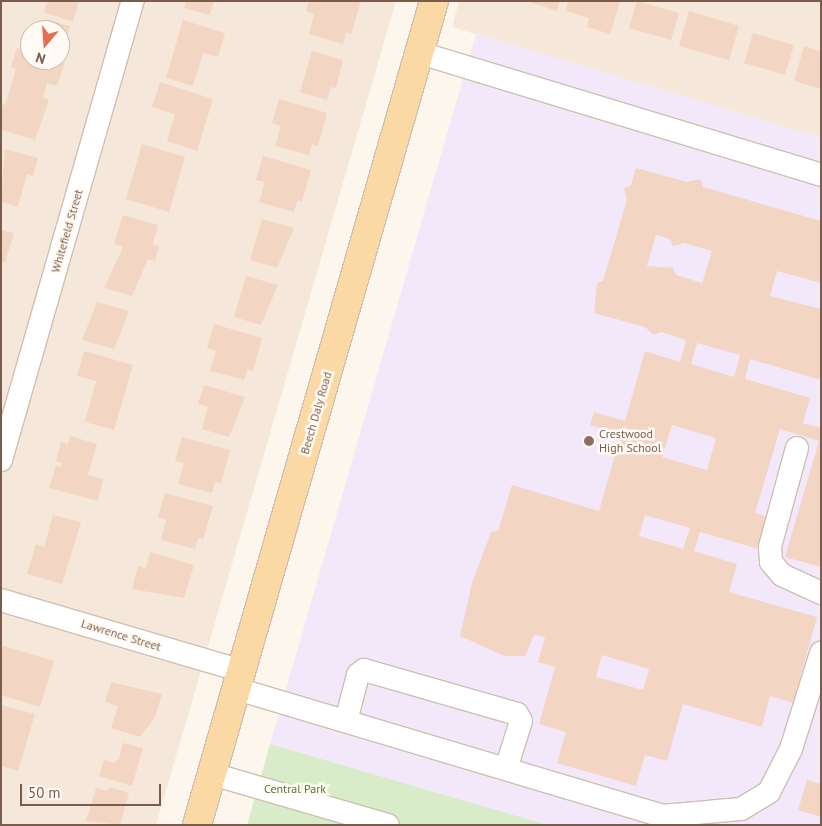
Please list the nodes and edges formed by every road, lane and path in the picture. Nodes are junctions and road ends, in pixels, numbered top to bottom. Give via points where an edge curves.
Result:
1 (133, 1) edge
2 (434, 1) edge
3 (420, 53) junction
4 (821, 175) edge
5 (797, 448) dead end
6 (1, 460) edge
7 (821, 593) edge
8 (1, 600) edge
9 (821, 653) edge
10 (239, 680) junction
11 (346, 721) junction
12 (506, 769) junction
13 (212, 774) junction
14 (197, 825) edge
15 (388, 825) edge

1 - 6 street, Whitefield Street
2 - 3 main road, Beech Daly Road
3 - 4 street
3 - 10 main road, Beech Daly Road
5 - 7 street via 770,547 771,562 782,575
8 - 10 street, Lawrence Street
9 - 12 street, Lawrence Street via 791,749 769,792 742,809 662,816
10 - 11 street, Lawrence Street
10 - 13 main road, Beech Daly Road
11 - 12 street, Lawrence Street
11 - 12 street via 358,675 364,670 517,714 521,721
13 - 14 main road, Beech Daly Road
13 - 15 street

